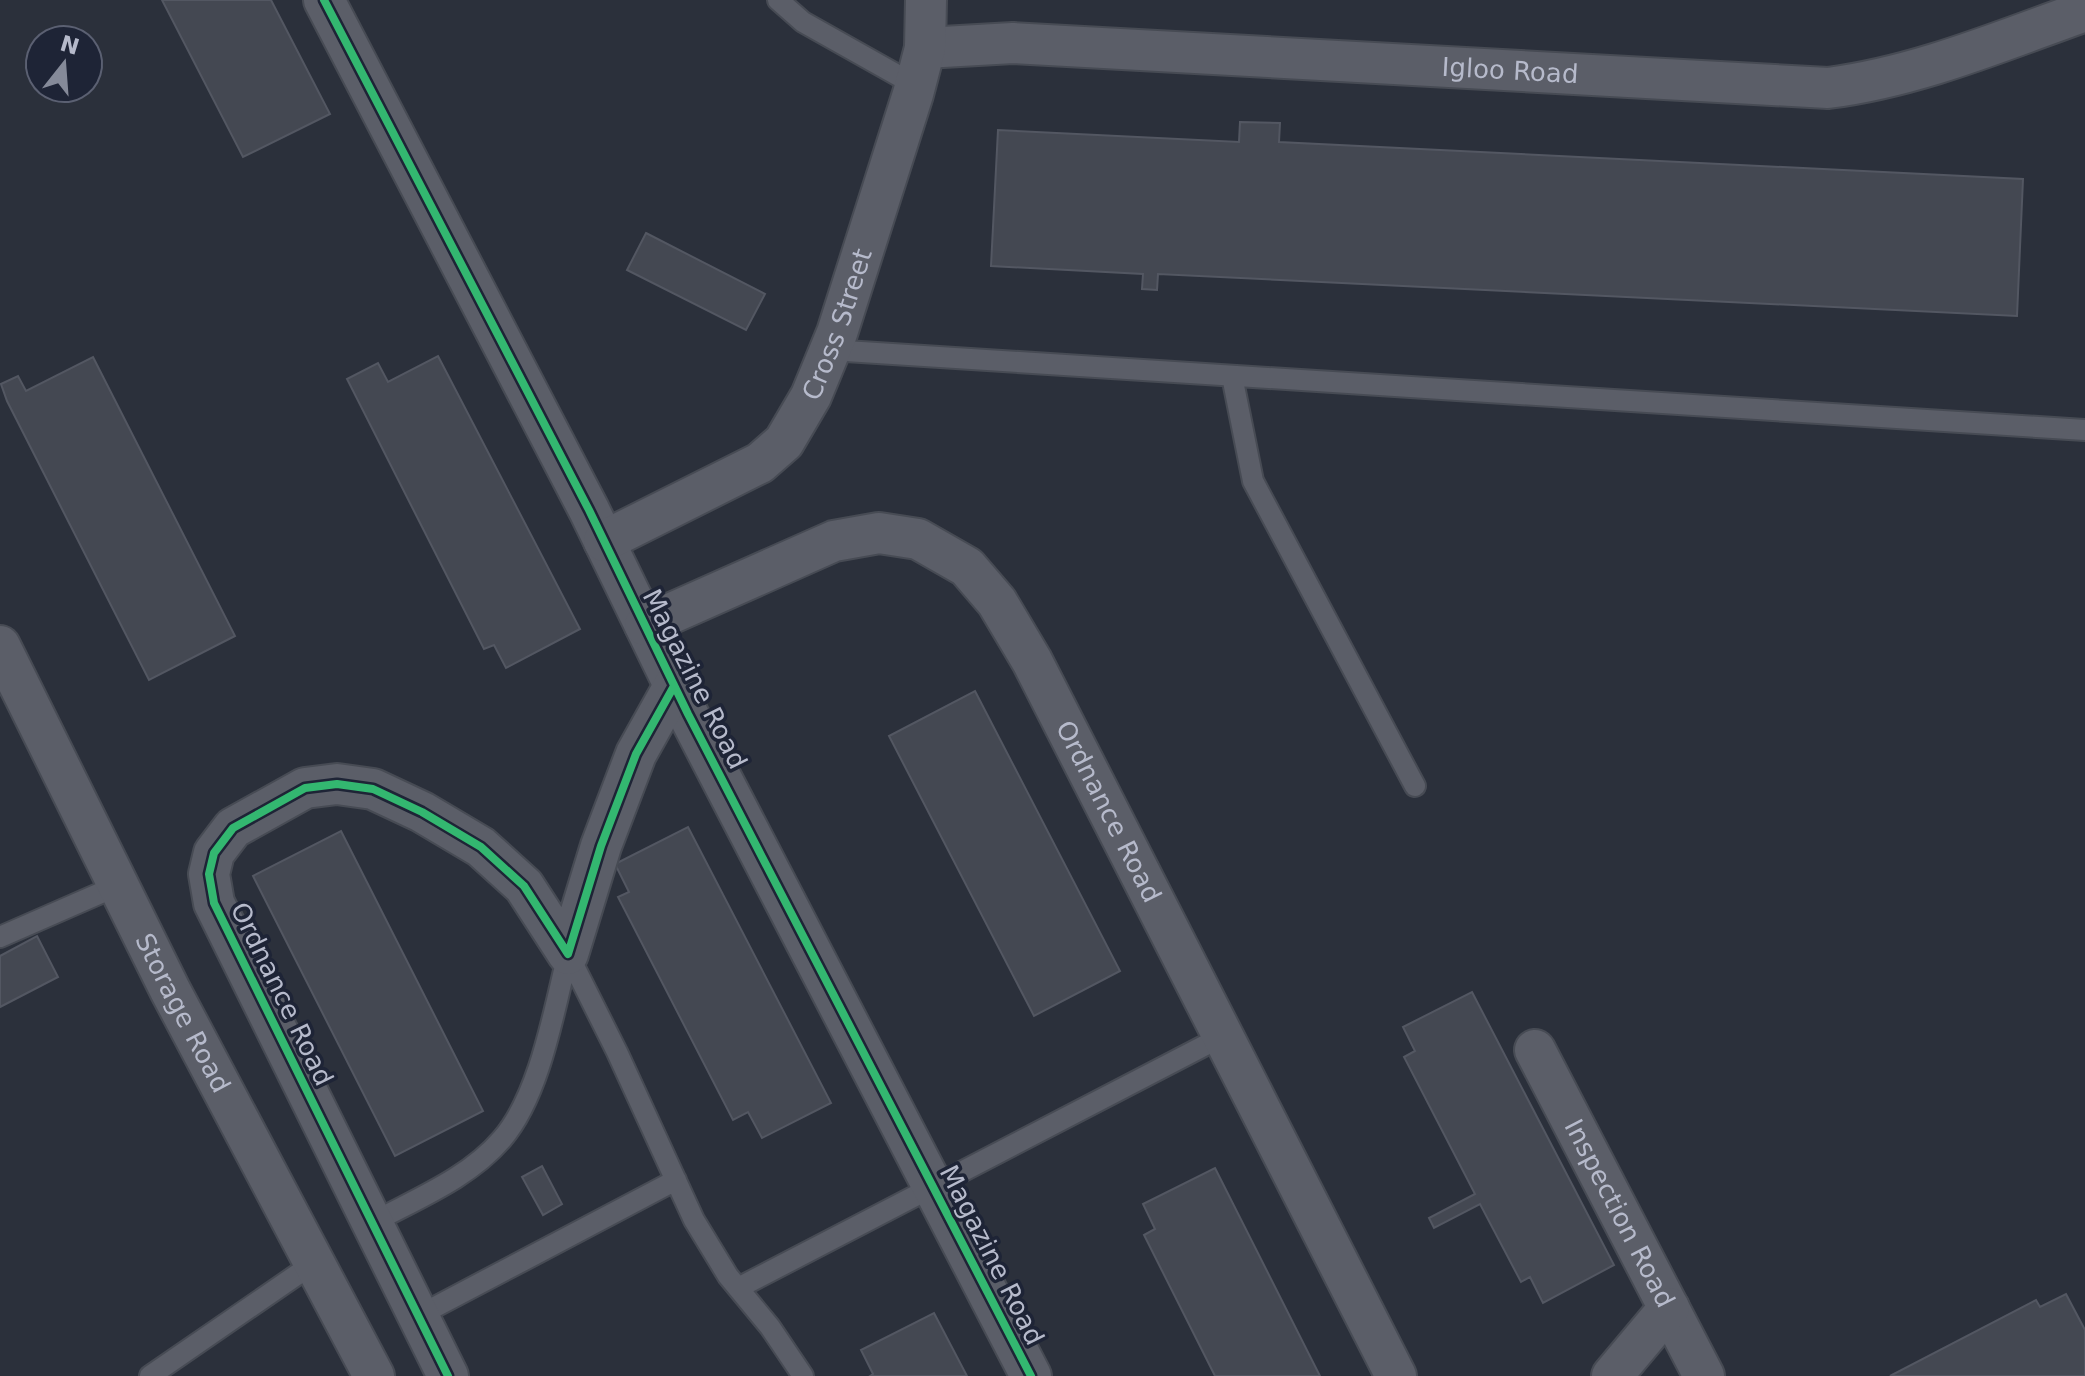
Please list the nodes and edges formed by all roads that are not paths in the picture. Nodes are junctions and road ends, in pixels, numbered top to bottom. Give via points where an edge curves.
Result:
1 (324, 0) edge
2 (778, 0) edge
3 (926, 0) edge
4 (2085, 11) edge
5 (920, 66) junction
6 (830, 350) junction
7 (1232, 376) junction
8 (2085, 430) edge
9 (604, 541) junction
10 (645, 625) junction
11 (0, 646) edge
12 (674, 686) junction
13 (1415, 786) dead end
14 (119, 885) junction
15 (0, 937) edge
16 (568, 954) junction
17 (1223, 1036) junction
18 (1535, 1050) dead end
19 (676, 1180) junction
20 (933, 1185) junction
21 (372, 1223) junction
22 (314, 1263) junction
23 (738, 1288) junction
24 (1669, 1308) junction
25 (418, 1316) junction
26 (150, 1376) edge
27 (374, 1376) edge
28 (448, 1376) edge
29 (803, 1376) edge
30 (1031, 1376) edge
31 (1396, 1376) edge
32 (1612, 1376) edge
33 (1704, 1376) edge

1 - 9 street, Magazine Road
2 - 5 lane via 803,22
3 - 5 street, Cross Street
4 - 5 street, Igloo Road via 1931,65 1828,88 1013,43
5 - 6 street, Cross Street
6 - 7 lane
6 - 9 street, Cross Street via 784,442 760,463
7 - 8 lane
7 - 13 lane via 1253,481
9 - 10 street, Magazine Road
10 - 12 street, Magazine Road
10 - 17 street, Ordnance Road via 834,541 879,533 918,539 967,567 997,602 1032,661
11 - 14 street, Storage Road
12 - 16 street via 636,754
12 - 20 street, Magazine Road
14 - 15 lane
14 - 22 street, Storage Road
16 - 19 lane
16 - 21 lane via 541,1063 502,1139 462,1173
16 - 21 street, Ordnance Road via 524,886 481,847 373,789 337,784 305,788 233,828 214,853 209,874 214,903
17 - 20 lane
17 - 31 street, Ordnance Road
18 - 24 street, Inspection Road
19 - 23 lane via 694,1220
19 - 25 lane
20 - 23 lane
20 - 30 street, Magazine Road
21 - 25 street, Ordnance Road
22 - 26 lane
22 - 27 street, Storage Road
23 - 29 lane
24 - 32 street
24 - 33 street, Inspection Road
25 - 28 street, Ordnance Road

